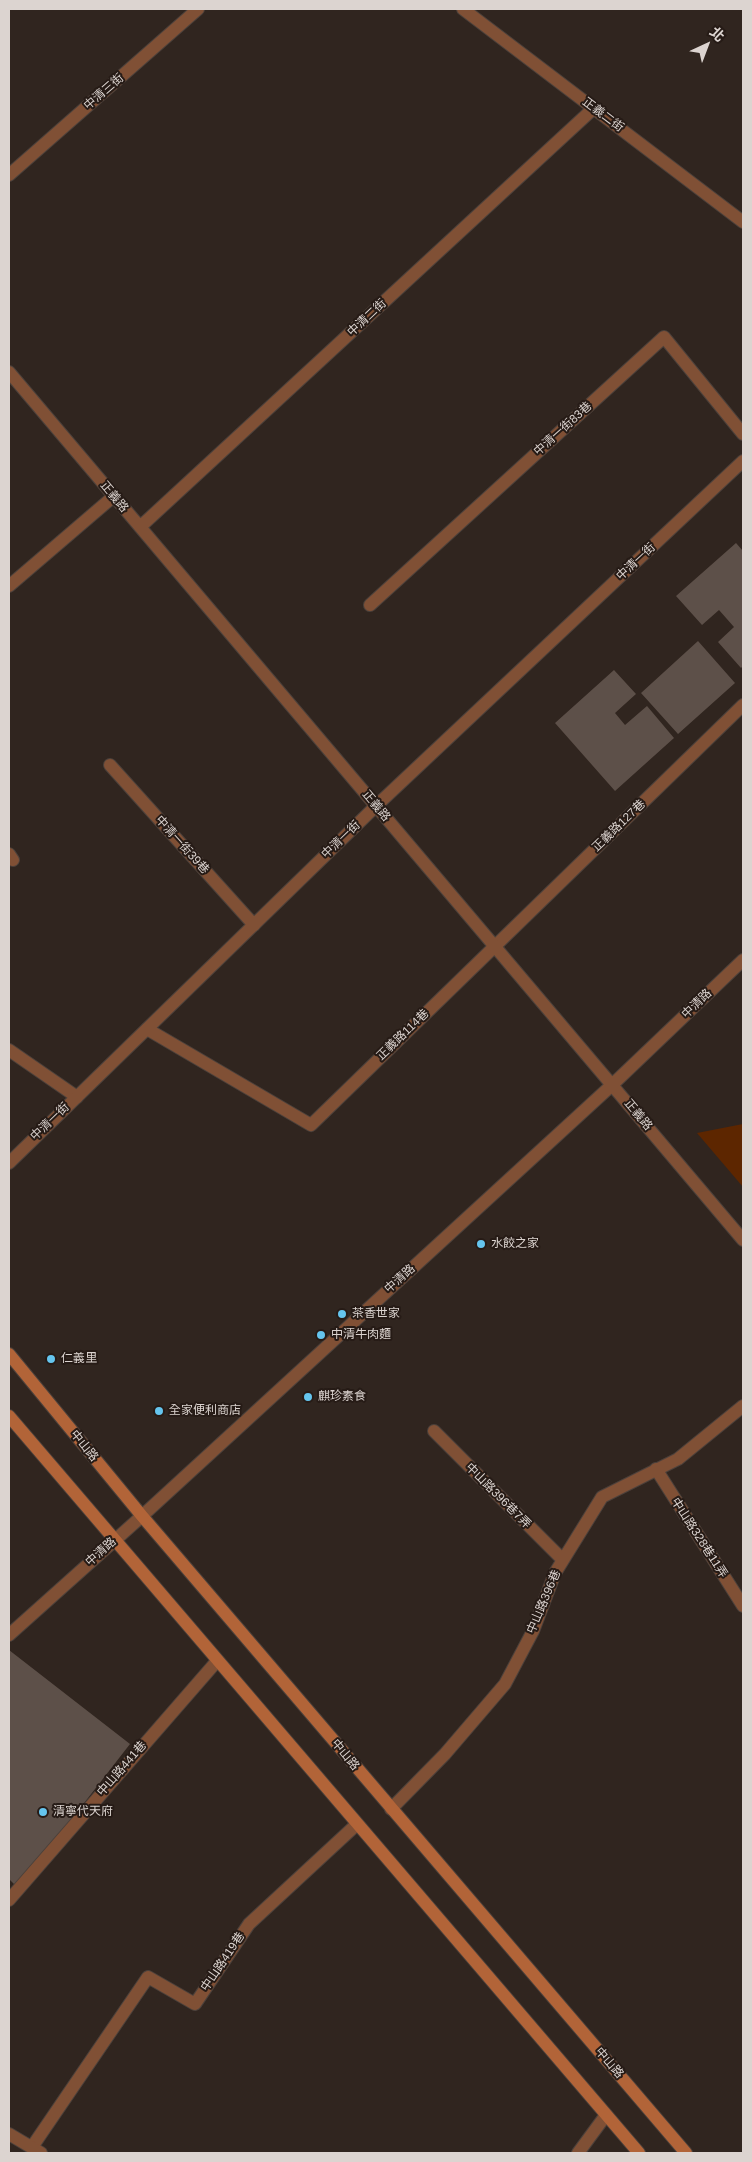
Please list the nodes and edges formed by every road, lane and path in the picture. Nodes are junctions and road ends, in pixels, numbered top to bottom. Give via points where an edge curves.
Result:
1 (198, 9) edge
2 (463, 9) edge
3 (594, 108) junction
4 (9, 175) edge
5 (743, 222) edge
6 (9, 372) edge
7 (743, 434) edge
8 (743, 460) edge
9 (114, 496) junction
10 (140, 527) junction
11 (9, 586) edge
12 (370, 605) dead end
13 (743, 705) edge
14 (110, 765) dead end
15 (376, 806) junction
16 (254, 925) junction
17 (494, 946) junction
18 (743, 960) edge
19 (147, 1029) junction
20 (9, 1050) edge
21 (612, 1085) junction
22 (76, 1097) junction
23 (9, 1163) edge
24 (743, 1240) edge
25 (9, 1354) edge
26 (743, 1406) edge
27 (9, 1416) edge
28 (434, 1431) dead end
29 (656, 1469) junction
30 (142, 1516) junction
31 (115, 1539) junction
32 (563, 1560) junction
33 (743, 1606) edge
34 (9, 1635) edge
35 (217, 1661) junction
36 (391, 1809) junction
37 (356, 1825) junction
38 (13, 1884) edge
39 (9, 1900) edge
40 (606, 2115) junction
41 (9, 2134) edge
42 (36, 2150) edge
43 (578, 2153) edge
44 (639, 2153) edge
45 (686, 2153) edge

1 - 4 street, 中清三街
2 - 3 street, 正義二街
3 - 5 street, 正義二街
3 - 10 street, 中清二街
6 - 9 street, 正義路
7 - 12 street, 中清一街83巷 via 664,337
8 - 15 street, 中清一街
9 - 10 street, 正義路
9 - 11 street
10 - 15 street, 正義路
13 - 17 street, 正義路127巷
14 - 16 street, 中清一街39巷
15 - 16 street, 中清一街
15 - 17 street, 正義路
16 - 19 street, 中清一街
17 - 19 street, 正義路114巷 via 311,1125
17 - 21 street, 正義路
18 - 21 street, 中清路
19 - 22 street, 中清一街
20 - 22 street
21 - 24 street, 正義路
21 - 30 street, 中清路
22 - 23 street, 中清一街
25 - 30 main road, 中山路
26 - 29 street, 中山路396巷 via 678,1459
27 - 31 main road
28 - 32 street, 中山路396巷7弄
29 - 32 street, 中山路396巷 via 602,1497
29 - 33 street, 中山路328巷11弄
30 - 31 street, 中清路
30 - 36 main road, 中山路
31 - 34 street, 中清路
31 - 35 main road
32 - 36 street, 中山路396巷 via 533,1631 505,1684 445,1754
35 - 37 main road
35 - 38 street, 中山路441巷
36 - 45 main road, 中山路
37 - 40 main road
37 - 42 street, 中山路419巷 via 249,1924 195,2004 148,1977
38 - 39 street, 中山路441巷
40 - 43 street
40 - 44 main road
41 - 42 street

